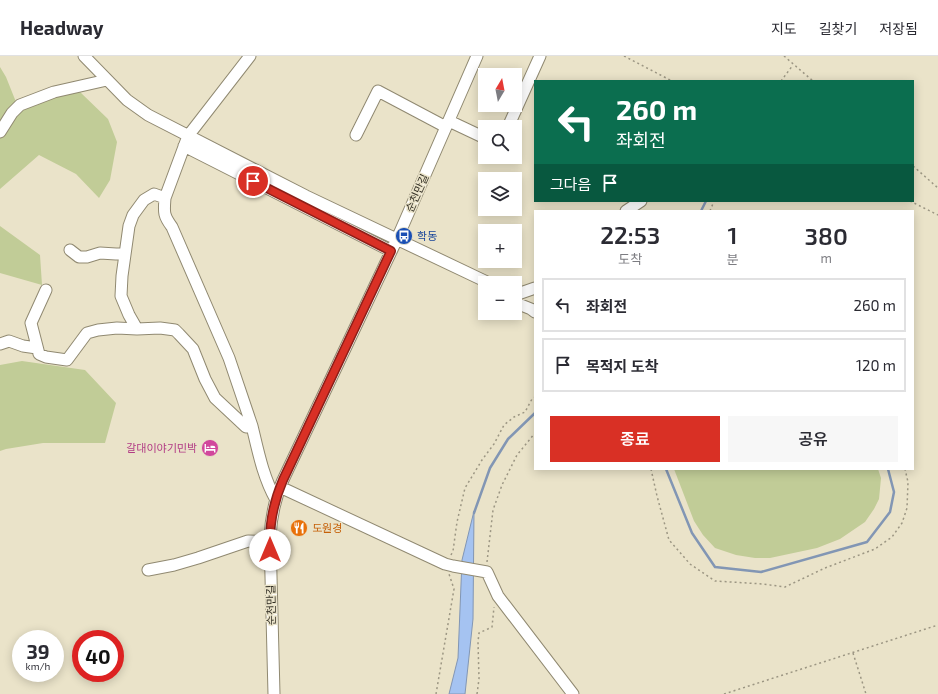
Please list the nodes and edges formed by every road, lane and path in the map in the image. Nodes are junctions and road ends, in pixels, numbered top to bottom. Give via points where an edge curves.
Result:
1 (84, 56) edge
2 (250, 56) edge
3 (477, 56) edge
4 (540, 56) edge
5 (624, 56) edge
6 (784, 56) edge
7 (794, 64) junction
8 (107, 80) junction
9 (670, 80) edge
10 (782, 80) edge
11 (812, 80) edge
12 (511, 120) edge
13 (448, 124) junction
14 (0, 132) edge
15 (356, 135) dead end
16 (478, 135) edge
17 (186, 141) junction
18 (914, 167) edge
19 (938, 188) edge
20 (165, 198) junction
21 (640, 202) edge
22 (912, 202) edge
23 (628, 210) edge
24 (938, 215) edge
25 (397, 239) junction
26 (70, 250) dead end
27 (391, 251) junction
28 (125, 254) junction
29 (478, 278) edge
30 (534, 288) edge
31 (46, 290) dead end
32 (522, 292) edge
33 (522, 305) edge
34 (534, 311) edge
35 (137, 330) junction
36 (0, 344) edge
37 (37, 348) junction
38 (534, 398) edge
39 (252, 426) junction
40 (534, 434) edge
41 (651, 470) edge
42 (905, 470) edge
43 (280, 487) junction
44 (276, 500) junction
45 (270, 542) junction
46 (449, 565) junction
47 (148, 570) dead end
48 (483, 571) junction
49 (498, 596) junction
50 (938, 625) edge
51 (853, 653) junction
52 (274, 694) edge
53 (436, 694) edge
54 (477, 694) edge
55 (573, 694) edge
56 (724, 694) edge
57 (866, 694) edge

1 - 8 street
2 - 17 street
3 - 13 street, 순천만길
4 - 12 street
5 - 9 path
6 - 7 path
7 - 10 path
7 - 11 path
8 - 14 street via 54,92 20,105 12,112
8 - 17 street via 136,107
13 - 15 street via 378,91
13 - 16 street
13 - 25 street, 순천만길
17 - 20 street
17 - 25 street
17 - 27 street
18 - 19 path
20 - 28 street via 154,194 144,200 136,210 129,226
20 - 39 street via 166,219 172,227 229,358
21 - 23 street
22 - 24 path
25 - 27 street, 순천만길
25 - 29 street
26 - 28 street via 79,257 100,253
27 - 43 street, 순천만길
28 - 35 street via 122,296
30 - 32 street
31 - 37 street via 31,324
33 - 34 street
35 - 37 street via 117,328 86,333 67,360 46,357 39,354
35 - 39 street via 175,330 194,349 215,398 246,427
36 - 37 street via 9,341
38 - 46 path via 525,412 514,416 504,425 465,488
39 - 44 street via 266,480
40 - 48 path via 517,455 502,485 493,510 487,562
41 - 42 path via 669,540 690,564 715,582 785,586 875,549 892,536 902,523 907,508 908,482
43 - 44 street, 순천만길
43 - 46 street
44 - 45 street, 순천만길
45 - 47 street via 248,541 174,565
45 - 52 street, 순천만길
46 - 48 street
46 - 53 path via 454,589
48 - 49 street
49 - 54 path via 494,602 492,627 479,633
49 - 55 street
50 - 51 path
51 - 56 path
51 - 57 path

